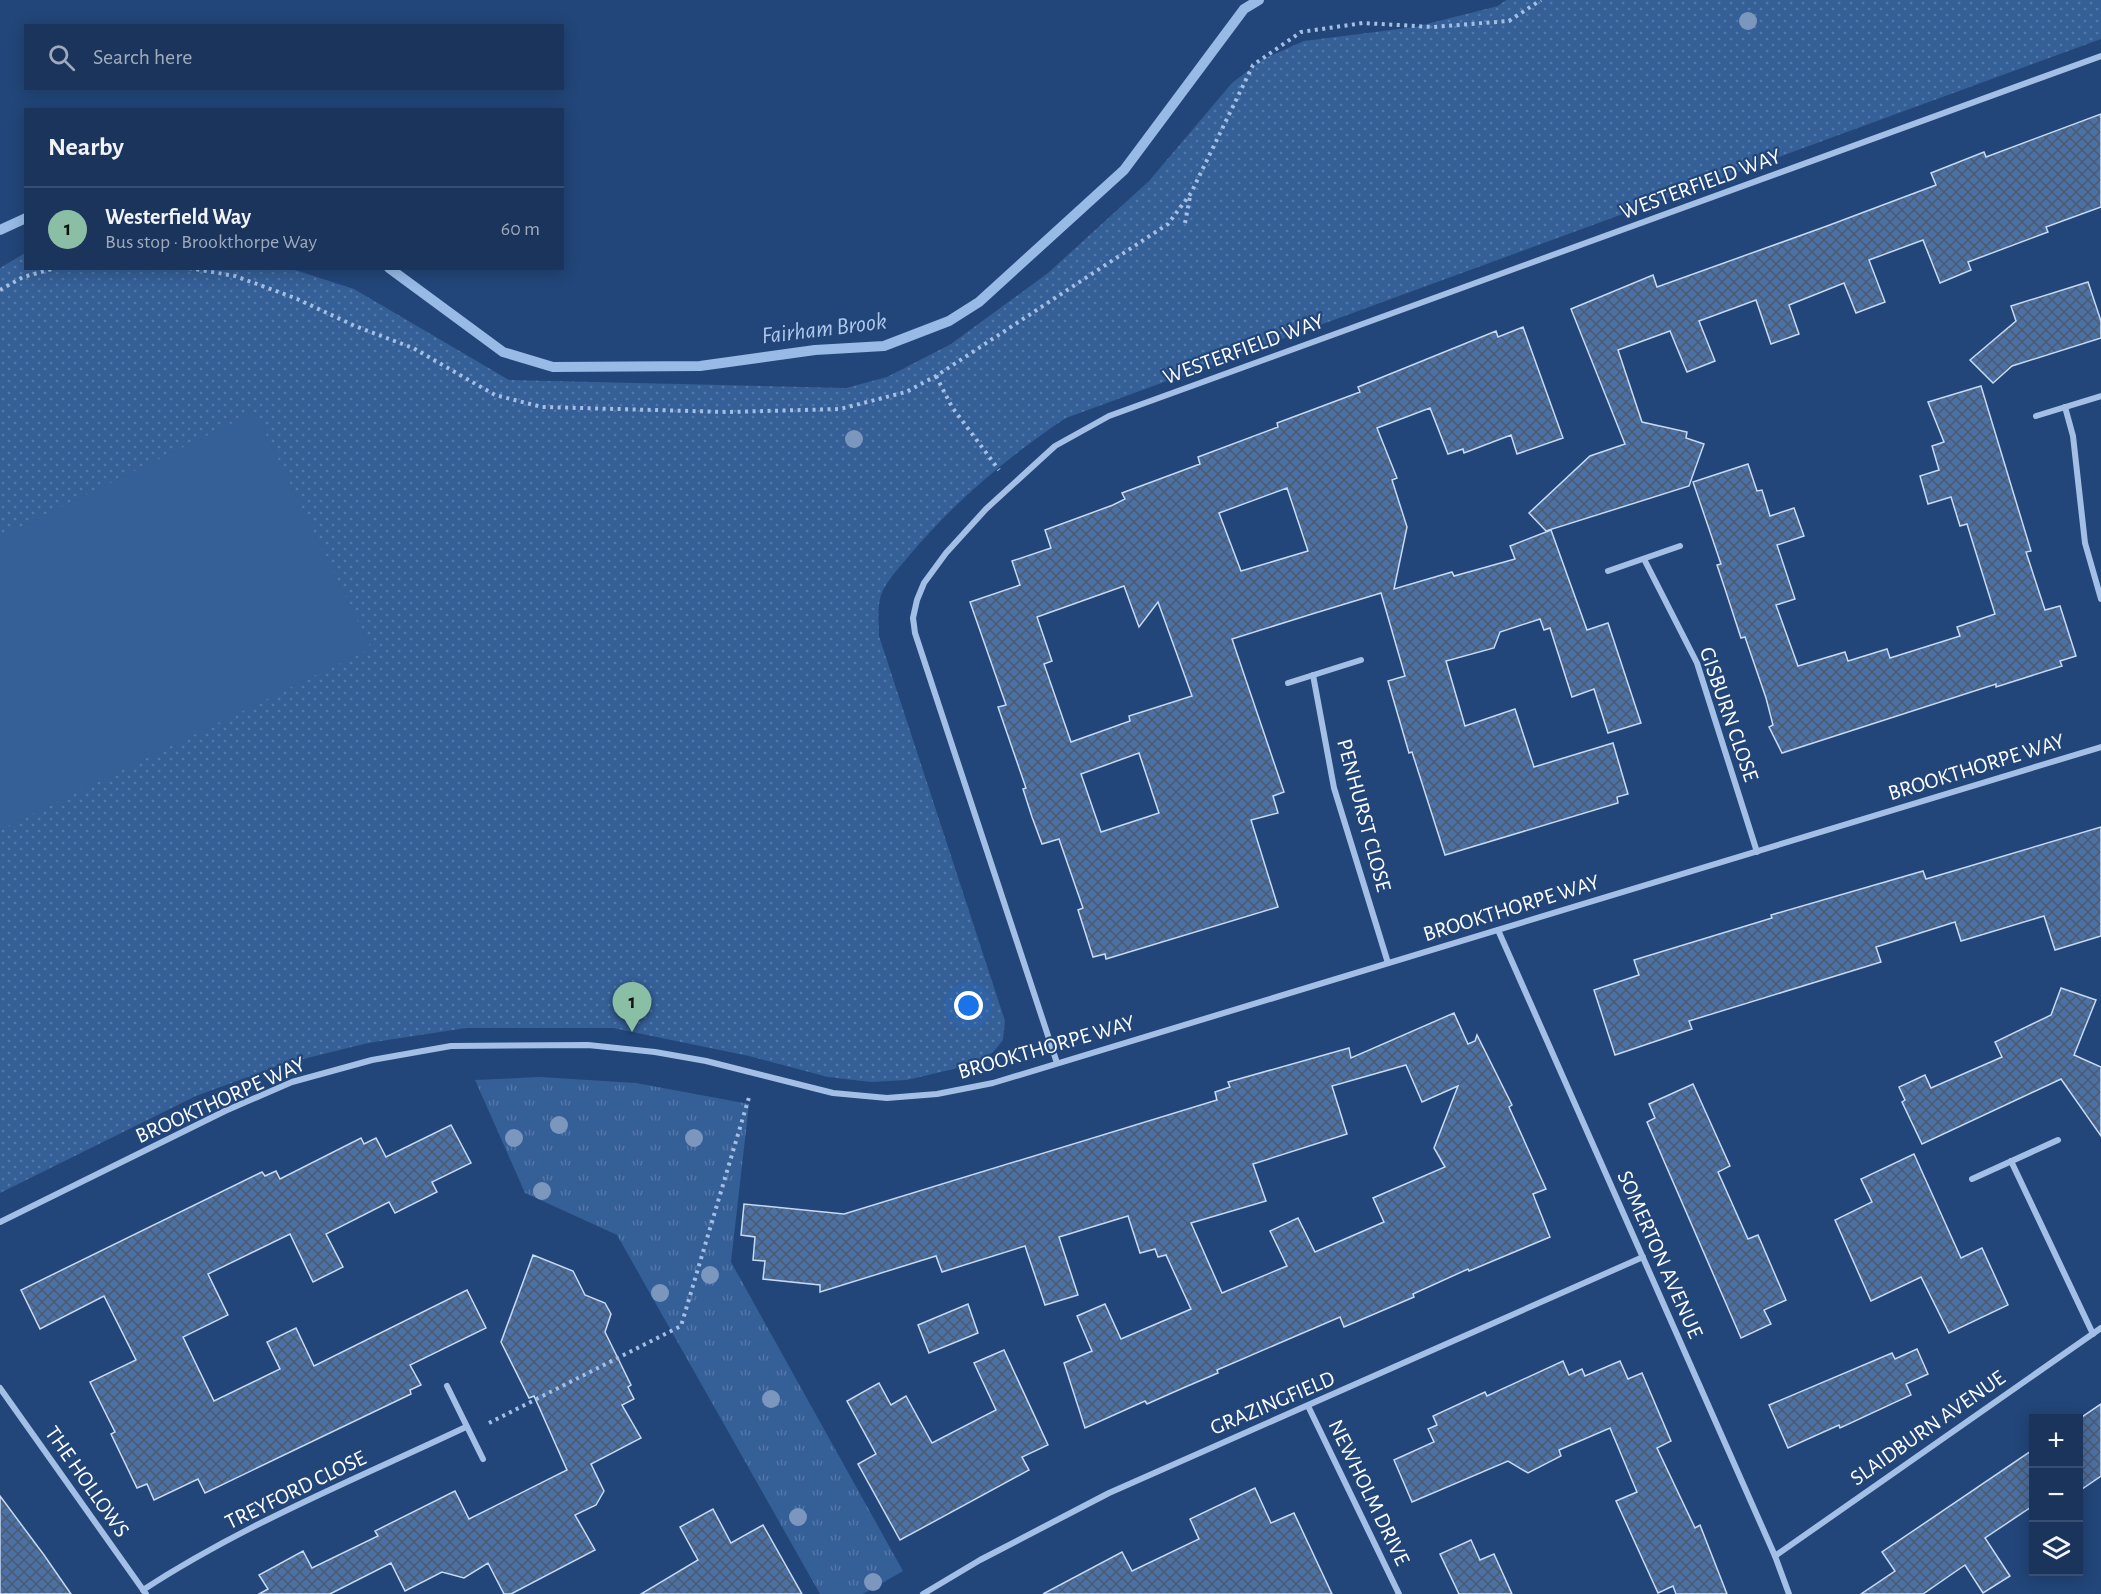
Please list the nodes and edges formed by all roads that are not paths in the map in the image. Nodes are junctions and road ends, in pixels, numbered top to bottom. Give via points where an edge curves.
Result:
1 (2101, 56) edge
2 (2101, 396) edge
3 (2065, 407) junction
4 (2036, 417) dead end
5 (1680, 546) dead end
6 (1644, 559) junction
7 (1608, 571) dead end
8 (2101, 598) edge
9 (1361, 660) dead end
10 (1313, 675) junction
11 (1288, 683) dead end
12 (2101, 747) edge
13 (1757, 852) junction
14 (1498, 930) junction
15 (1388, 963) junction
16 (1057, 1063) junction
17 (2058, 1140) dead end
18 (2011, 1161) junction
19 (1971, 1179) dead end
20 (0, 1222) edge
21 (1643, 1257) junction
22 (2101, 1328) edge
23 (2094, 1334) junction
24 (447, 1386) dead end
25 (0, 1388) edge
26 (1308, 1406) junction
27 (468, 1430) junction
28 (483, 1460) dead end
29 (1774, 1556) junction
30 (145, 1592) edge
31 (923, 1594) edge
32 (1399, 1594) edge
33 (1789, 1594) edge

1 - 16 street, WESTERFIELD WAY via 1109,416 1055,446 986,509 924,583 913,618
2 - 3 street
3 - 4 street
3 - 8 street via 2073,436 2085,543
5 - 6 street
6 - 7 street
6 - 13 street, GISBURN CLOSE via 1697,663
9 - 10 street
10 - 11 street
10 - 15 street, PENHURST CLOSE via 1334,788
12 - 13 street, BROOKTHORPE WAY
13 - 14 street, BROOKTHORPE WAY
14 - 15 street, BROOKTHORPE WAY
14 - 21 street, SOMERTON AVENUE
15 - 16 street, BROOKTHORPE WAY
16 - 20 street, BROOKTHORPE WAY via 993,1083 886,1098 833,1093 655,1052 588,1045 451,1047 372,1060 292,1082
17 - 18 street
18 - 19 street
18 - 23 street
21 - 26 street, GRAZINGFIELD
21 - 29 street, SOMERTON AVENUE
22 - 23 street, SLAIDBURN AVENUE
23 - 29 street, SLAIDBURN AVENUE
24 - 27 street
25 - 30 street, THE HOLLOWS
26 - 31 street, GRAZINGFIELD via 1109,1493
26 - 32 street, NEWHOLM DRIVE
27 - 28 street
27 - 30 street, TREYFORD CLOSE via 243,1533 183,1564
29 - 33 street, SOMERTON AVENUE

